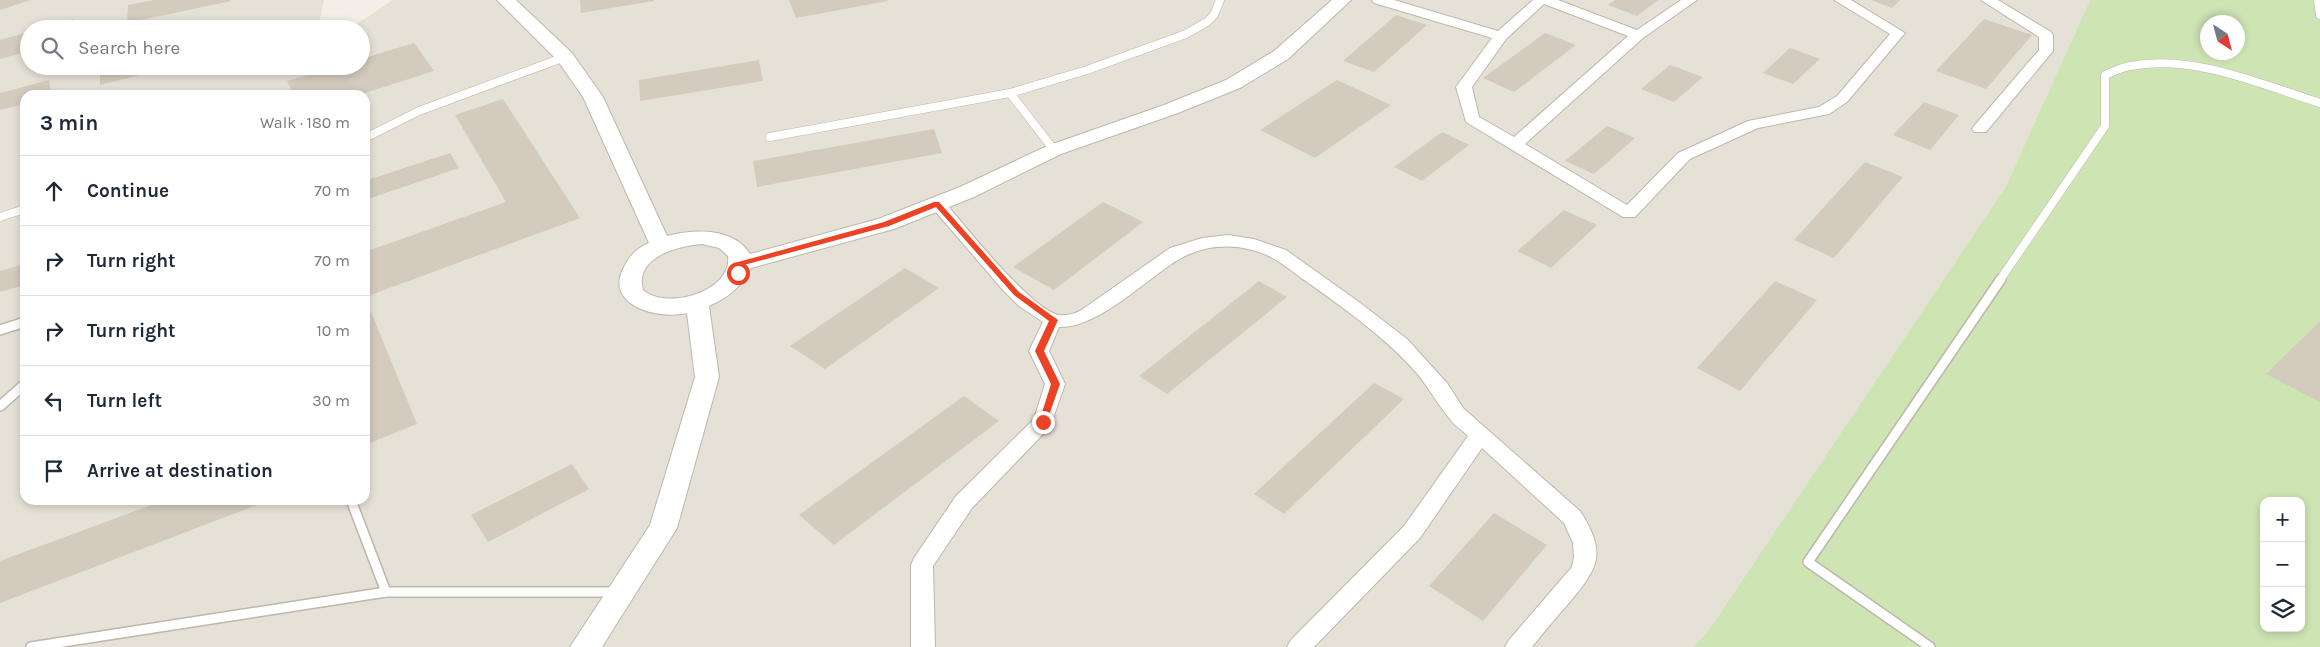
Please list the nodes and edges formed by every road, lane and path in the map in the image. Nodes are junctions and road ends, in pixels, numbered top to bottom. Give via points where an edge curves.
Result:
1 (506, 0) edge
2 (1220, 0) edge
3 (1342, 0) edge
4 (1379, 0) edge
5 (1541, 0) edge
6 (1545, 0) edge
7 (1690, 0) edge
8 (1841, 0) edge
9 (1988, 0) edge
10 (2318, 0) edge
11 (2320, 15) edge
12 (1638, 35) junction
13 (1501, 36) junction
14 (565, 57) junction
15 (1010, 93) junction
16 (2320, 103) edge
17 (1980, 129) dead end
18 (370, 136) edge
19 (770, 137) dead end
20 (1515, 145) junction
21 (1054, 150) junction
22 (937, 204) junction
23 (20, 211) edge
24 (0, 217) edge
25 (661, 246) junction
26 (740, 264) junction
27 (697, 303) junction
28 (1054, 320) junction
29 (20, 324) edge
30 (0, 330) edge
31 (20, 388) edge
32 (0, 406) edge
33 (1480, 435) junction
34 (353, 505) edge
35 (386, 592) junction
36 (621, 592) junction
37 (31, 647) edge
38 (585, 647) edge
39 (923, 647) edge
40 (1299, 647) edge
41 (1518, 647) edge
42 (1930, 647) edge

1 - 14 street
2 - 15 lane via 1207,22 1186,34 1087,70
3 - 21 street via 1281,55 1232,84
4 - 13 street
5 - 13 street
6 - 12 street
7 - 12 street
8 - 20 street via 1898,33 1842,99 1824,111 1754,124 1684,156 1629,214
9 - 17 street via 2046,35 2046,51
10 - 11 lane
12 - 20 street
13 - 20 street via 1464,87 1472,120
14 - 18 lane via 419,111
14 - 25 street via 593,97
15 - 19 lane
15 - 21 lane
16 - 42 lane via 2204,68 2172,63 2142,62 2120,67 2105,76 2105,126 1808,562
21 - 22 street
22 - 26 street via 886,224
22 - 28 street via 1016,294
23 - 24 lane
25 - 26 street via 689,238 715,239 734,248
25 - 27 street via 640,260 633,269 630,287 635,295 649,303 668,307
26 - 27 street via 738,273 728,286
27 - 36 street via 707,377 663,528
28 - 33 street via 1071,321 1087,315 1186,247 1223,240 1259,245 1280,254 1394,338 1445,393 1456,413
28 - 39 street via 1040,351 1055,384 1043,422 964,502 922,565
29 - 30 lane
31 - 32 lane
33 - 40 street via 1412,532
33 - 41 street via 1562,507 1579,528 1584,542 1586,557 1582,571
34 - 35 lane
35 - 36 lane
35 - 37 lane
36 - 38 street

